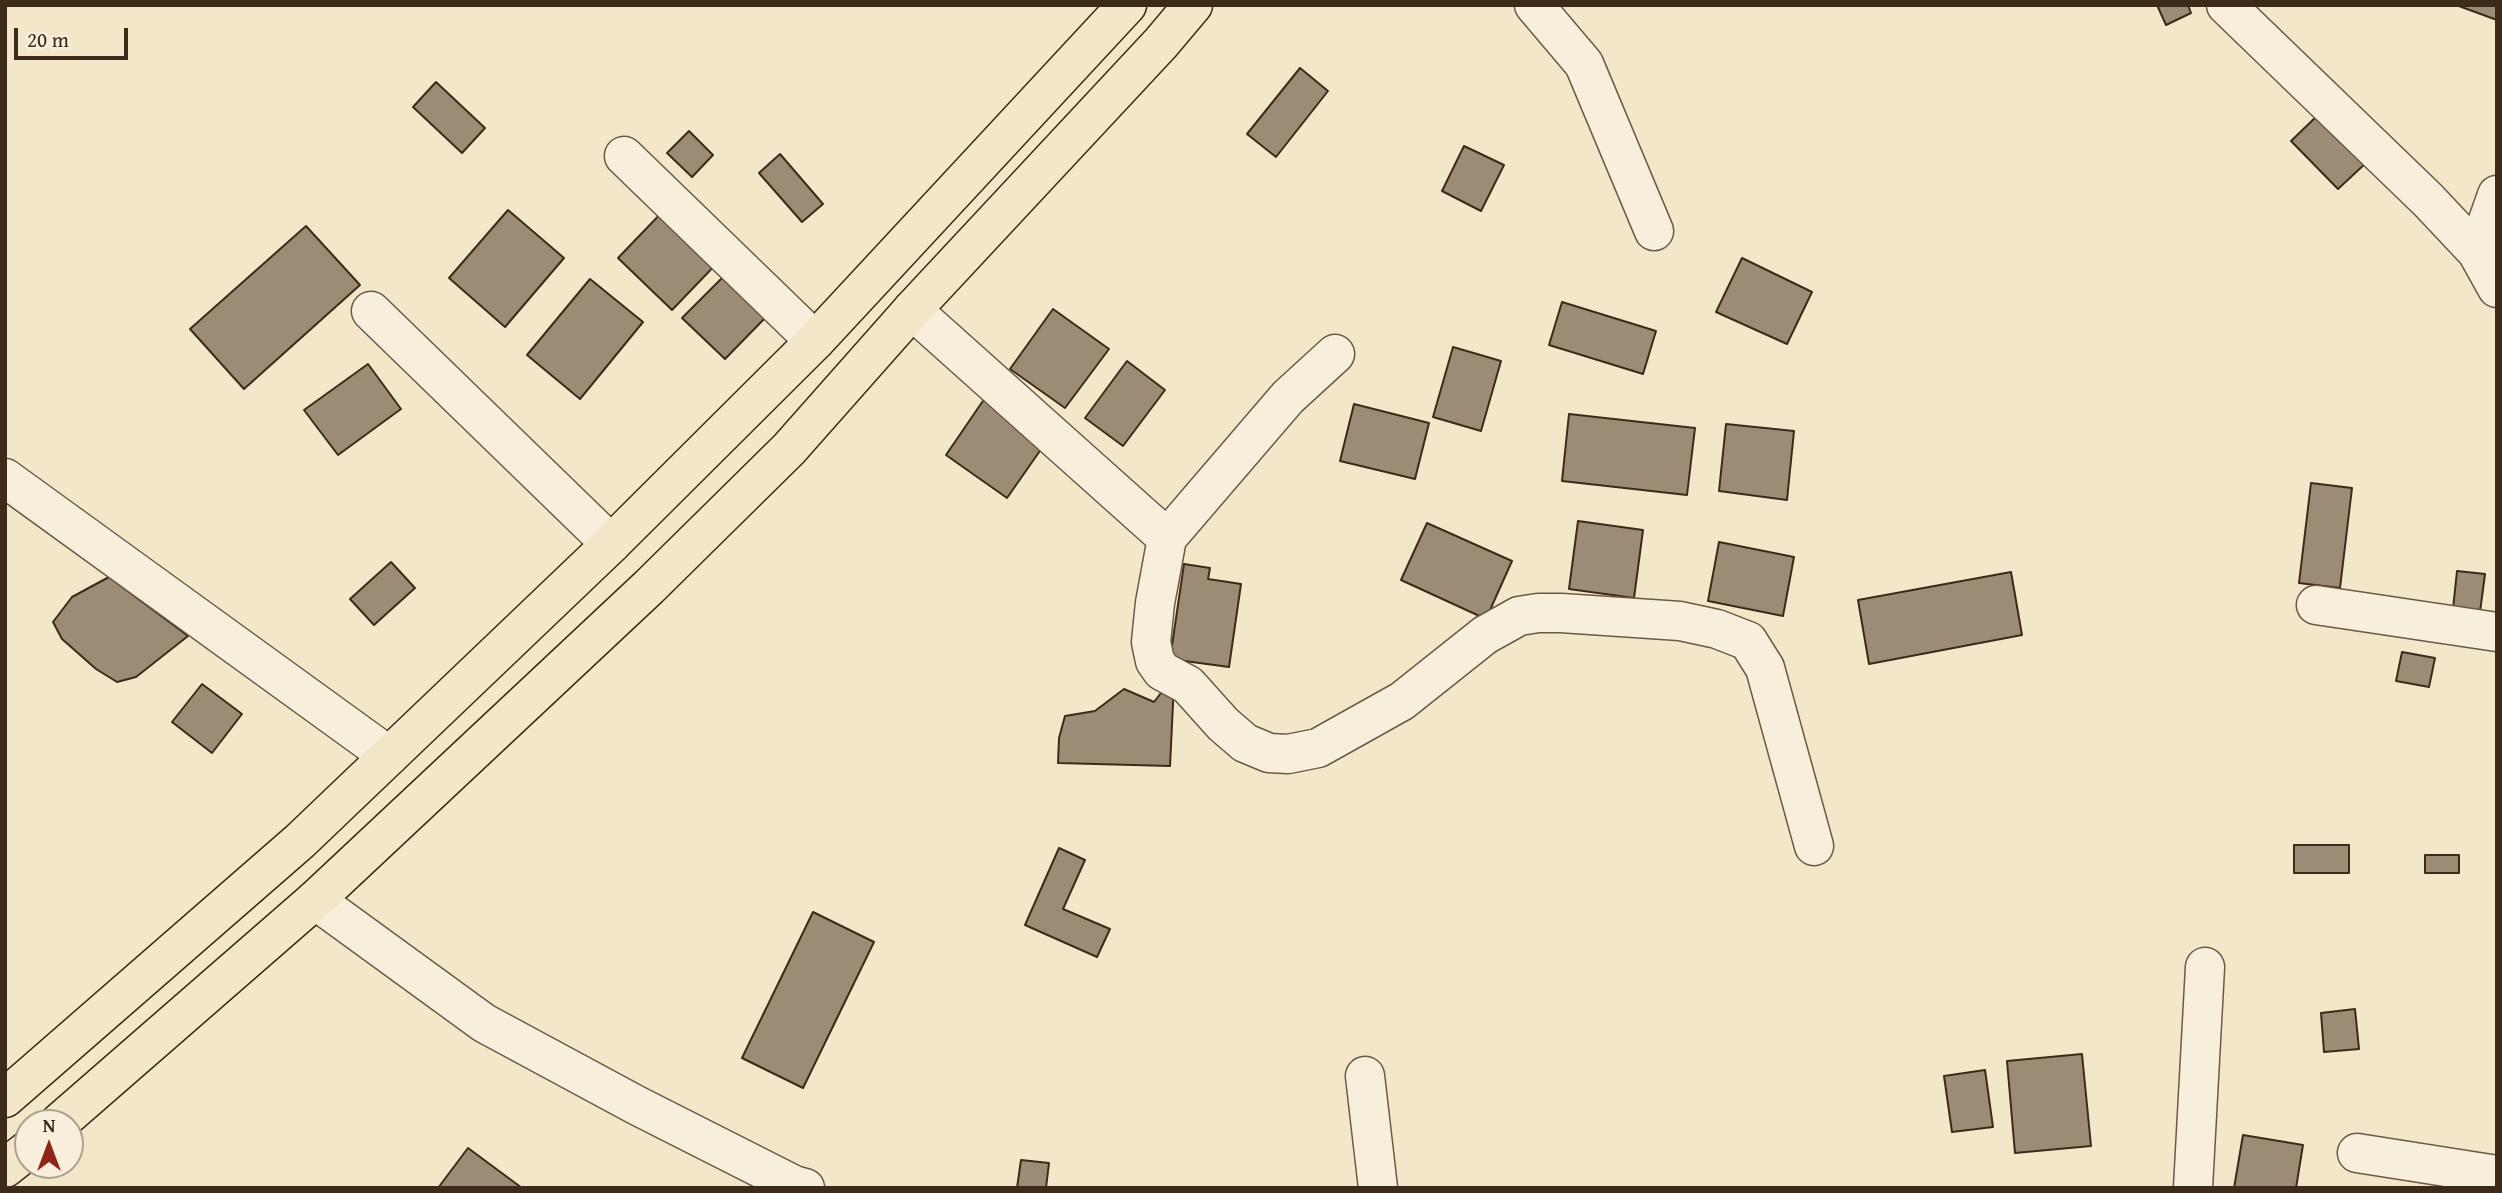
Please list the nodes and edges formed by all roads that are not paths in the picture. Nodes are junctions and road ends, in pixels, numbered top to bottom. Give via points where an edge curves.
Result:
1 (1127, 5) edge
2 (1193, 5) edge
3 (1534, 5) edge
4 (2226, 5) edge
5 (624, 156) dead end
6 (2497, 195) edge
7 (1654, 231) dead end
8 (2491, 275) edge
9 (912, 310) junction
10 (371, 311) dead end
11 (815, 341) junction
12 (1335, 354) dead end
13 (5, 478) edge
14 (1167, 538) junction
15 (611, 544) junction
16 (2316, 605) dead end
17 (2497, 632) edge
18 (389, 756) junction
19 (1814, 846) dead end
20 (315, 900) junction
21 (2205, 967) dead end
22 (1365, 1076) dead end
23 (5, 1098) edge
24 (75, 1109) edge
25 (2357, 1153) dead end
26 (2497, 1175) edge
27 (798, 1187) edge
28 (1378, 1188) edge
29 (2193, 1188) edge

1 - 11 main road
2 - 9 main road
3 - 7 street via 1584,64
4 - 8 street via 2388,160
5 - 11 street
6 - 8 street
9 - 14 street
9 - 20 main road via 789,449
10 - 15 street
11 - 15 main road
12 - 14 street via 1288,397
13 - 18 street
14 - 19 street via 1151,642 1156,660 1162,671 1188,685 1245,743 1269,752 1288,754 1318,748 1402,701 1485,635 1520,616 1561,613 1679,621 1748,641 1765,668
15 - 18 main road
16 - 17 street
18 - 23 main road via 300,841
20 - 24 main road
20 - 27 street via 484,1023
21 - 29 street
22 - 28 street
25 - 26 street

